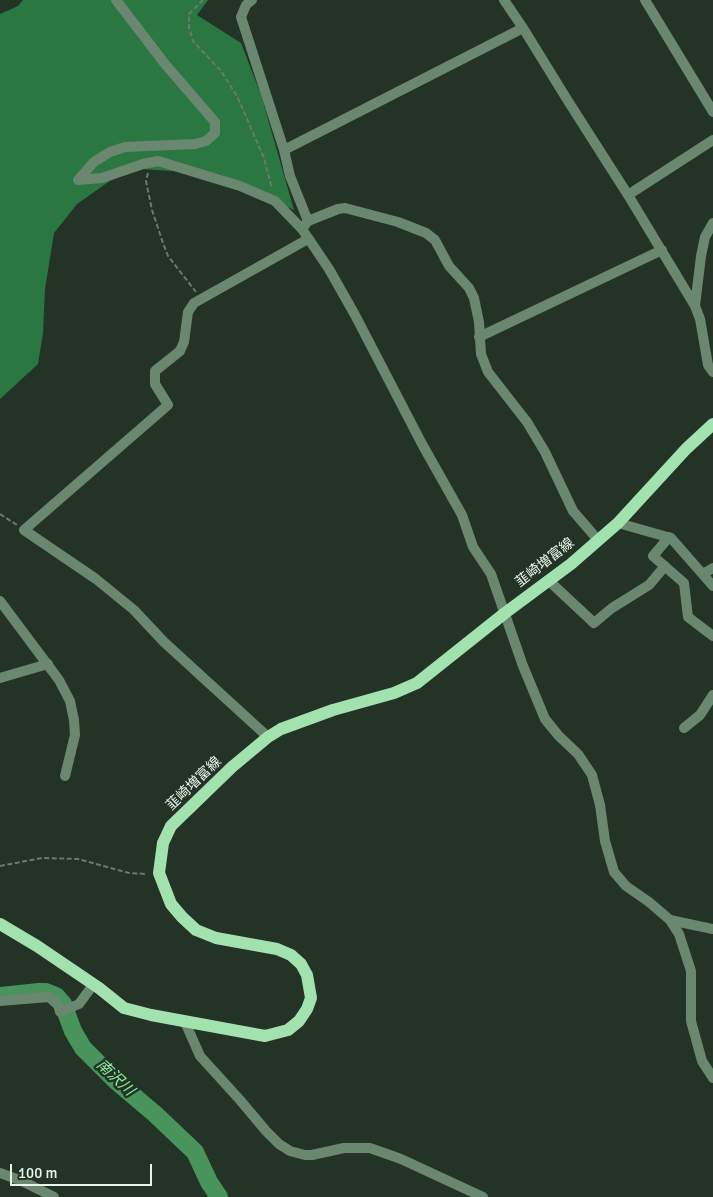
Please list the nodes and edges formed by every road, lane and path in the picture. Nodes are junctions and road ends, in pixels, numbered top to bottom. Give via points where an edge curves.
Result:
1 (116, 0) edge
2 (203, 0) edge
3 (252, 0) edge
4 (504, 0) edge
5 (645, 0) edge
6 (523, 28) junction
7 (713, 112) edge
8 (713, 140) edge
9 (284, 150) junction
10 (150, 171) dead end
11 (628, 195) junction
12 (275, 201) junction
13 (713, 223) edge
14 (305, 225) junction
15 (308, 239) junction
16 (662, 250) junction
17 (201, 299) junction
18 (695, 306) junction
19 (479, 337) junction
20 (713, 372) edge
21 (713, 424) edge
22 (0, 514) edge
23 (618, 522) junction
24 (24, 530) junction
25 (669, 537) junction
26 (598, 540) junction
27 (665, 566) junction
28 (713, 568) edge
29 (703, 574) junction
30 (548, 580) junction
31 (713, 586) edge
32 (0, 601) edge
33 (504, 613) junction
34 (713, 636) edge
35 (48, 664) junction
36 (0, 678) edge
37 (713, 695) edge
38 (684, 728) dead end
39 (268, 738) junction
40 (65, 776) dead end
41 (0, 866) edge
42 (159, 873) junction
43 (670, 920) junction
44 (0, 924) edge
45 (713, 929) edge
46 (94, 985) junction
47 (0, 1001) edge
48 (185, 1022) junction
49 (713, 1078) edge
50 (0, 1173) edge
51 (54, 1197) edge
52 (483, 1197) edge

1 - 12 street via 165,64 216,122 215,133 206,141 195,144 125,147 110,152 94,162 78,180 102,178 158,161 240,186
2 - 12 path via 189,14 193,41 221,71 237,96 264,158
3 - 9 street via 241,17
4 - 6 street
5 - 7 street
6 - 9 street
6 - 11 street
8 - 11 street
9 - 14 street
10 - 17 path via 146,181 165,250
11 - 16 street
12 - 14 street
13 - 18 street via 705,237
14 - 15 street
14 - 19 street via 344,208 426,233 474,298
15 - 17 street
15 - 33 street via 355,315 462,515 473,547 491,574
16 - 18 street
16 - 19 street
17 - 24 street via 188,312 180,350 155,371 154,384 168,405
18 - 20 street via 708,365
19 - 26 street via 488,372 527,422 573,511
21 - 23 main road, 韮崎増富線
22 - 24 path
23 - 25 street
23 - 26 main road, 韮崎増富線
24 - 39 street via 96,579 134,610
25 - 27 street via 653,556
25 - 29 street
26 - 30 main road, 韮崎増富線
27 - 30 street via 649,584 594,623
27 - 34 street via 684,583 688,617
28 - 29 street
29 - 31 street
30 - 33 main road, 韮崎増富線
32 - 35 street
33 - 39 main road, 韮崎増富線 via 417,683 281,729
33 - 43 street via 545,719 578,754 592,775 614,872 626,886
35 - 36 street
35 - 40 street via 70,701 74,720 75,735
37 - 38 street via 700,715
39 - 42 main road, 韮崎増富線 via 232,767 171,826 163,843
41 - 42 path via 42,858 78,859 129,873
42 - 48 main road, 韮崎増富線 via 171,904 196,930 216,938 277,949 291,955 307,974 310,987 307,1009 288,1030 265,1036
43 - 45 street
43 - 49 street via 679,934 691,971 691,1021 702,1061
44 - 46 main road, 韮崎増富線
46 - 47 street via 79,1004 60,1012 58,1005 45,996
46 - 48 main road, 韮崎増富線 via 124,1008
48 - 52 street via 200,1056 266,1131 290,1151 305,1156 344,1148 370,1148
50 - 51 street

